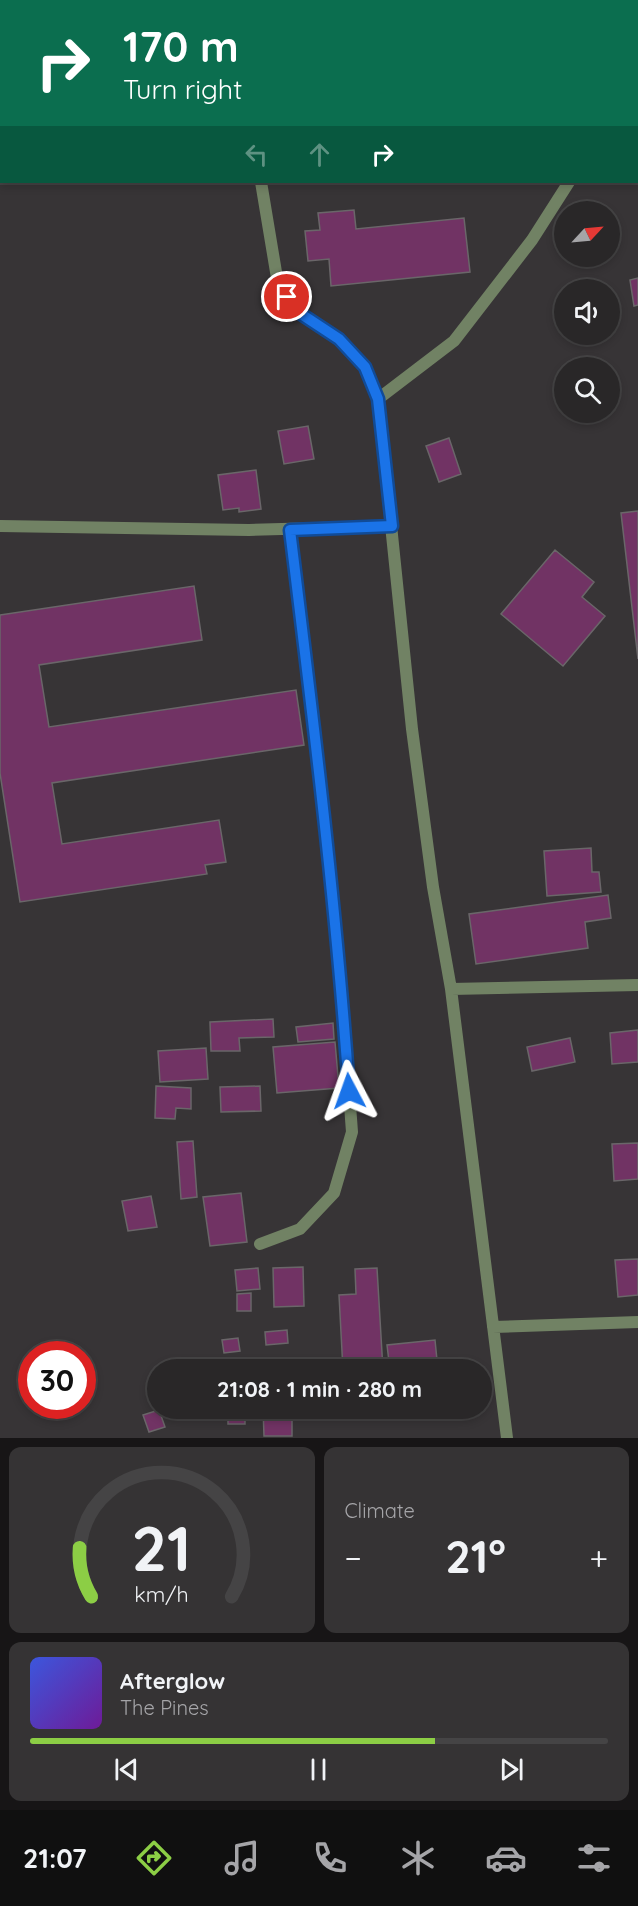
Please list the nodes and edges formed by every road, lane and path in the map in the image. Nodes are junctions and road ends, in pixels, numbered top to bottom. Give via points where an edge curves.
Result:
1 (261, 183) edge
2 (568, 183) edge
3 (378, 399) junction
4 (0, 526) edge
5 (392, 526) junction
6 (290, 530) junction
7 (638, 985) edge
8 (450, 989) junction
9 (260, 1244) dead end
10 (638, 1323) edge
11 (493, 1327) junction
12 (507, 1438) edge

1 - 3 street via 279,284 295,310 339,339 365,367
2 - 3 street via 532,240 454,341
3 - 5 street
4 - 6 street
5 - 6 street
5 - 8 street via 412,729
6 - 9 street via 344,1010 352,1132 334,1193 300,1229
7 - 8 street
8 - 11 street
10 - 11 street
11 - 12 street

